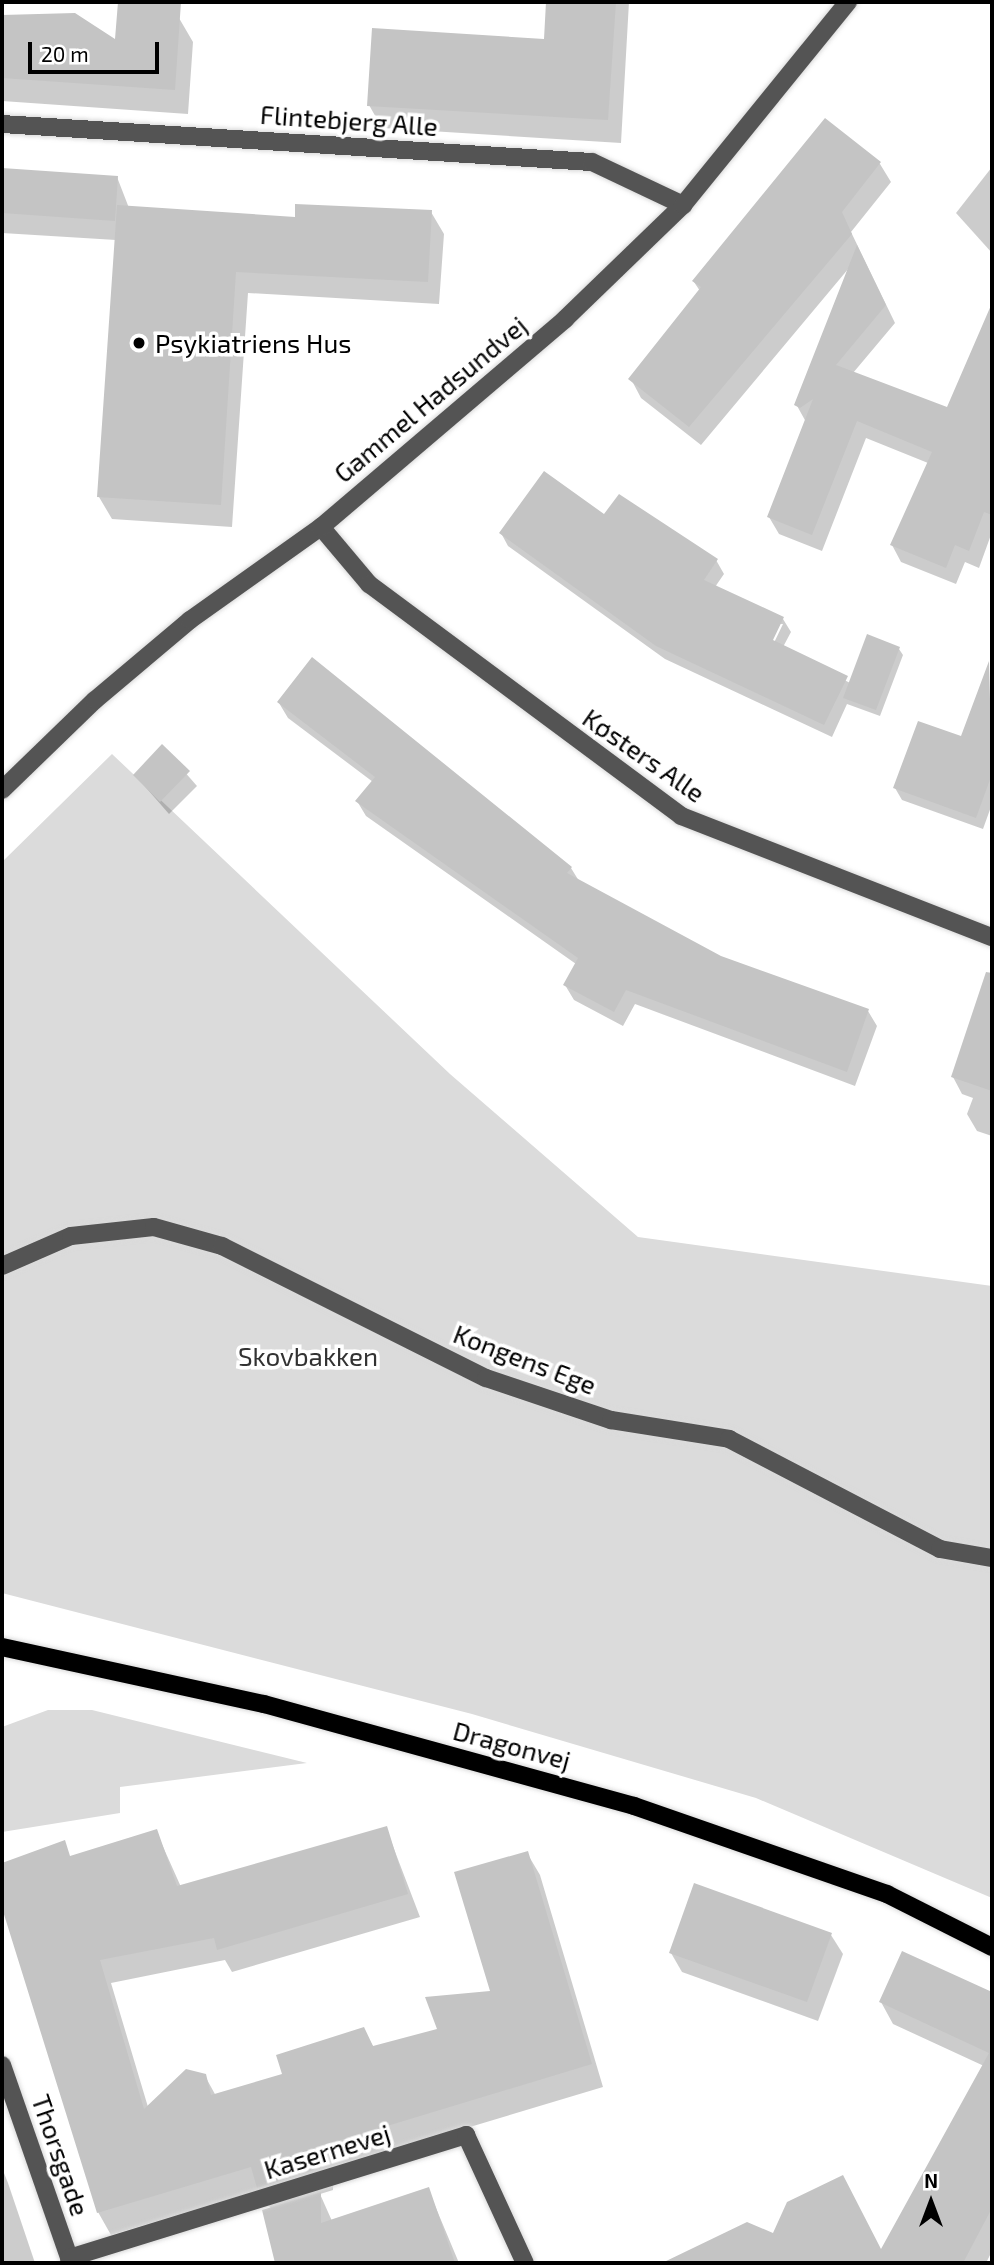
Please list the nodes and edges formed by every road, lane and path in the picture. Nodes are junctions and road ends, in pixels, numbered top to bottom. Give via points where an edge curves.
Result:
1 (848, 2) edge
2 (2, 124) edge
3 (683, 205) junction
4 (321, 527) junction
5 (2, 790) edge
6 (992, 937) edge
7 (2, 1266) edge
8 (992, 1558) edge
9 (2, 1647) edge
10 (992, 1947) edge
11 (2, 2064) edge
12 (10, 2111) edge
13 (70, 2261) edge
14 (525, 2263) edge

1 - 3 street, Gammel Hadsundvej
2 - 3 street, Flintebjerg Alle via 592,162
3 - 4 street, Gammel Hadsundvej via 565,319
4 - 5 street, Gammel Hadsundvej via 179,629
4 - 6 street, Køsters Alle via 369,584 681,816
7 - 8 street, Kongens Ege via 71,1236 154,1227 222,1246 486,1378 611,1420 729,1438 940,1549
9 - 10 main road, Dragonvej via 264,1704 634,1806 887,1894
11 - 12 street, Thorsgade
12 - 13 street, Thorsgade
13 - 14 street, Kasernevej via 466,2135

